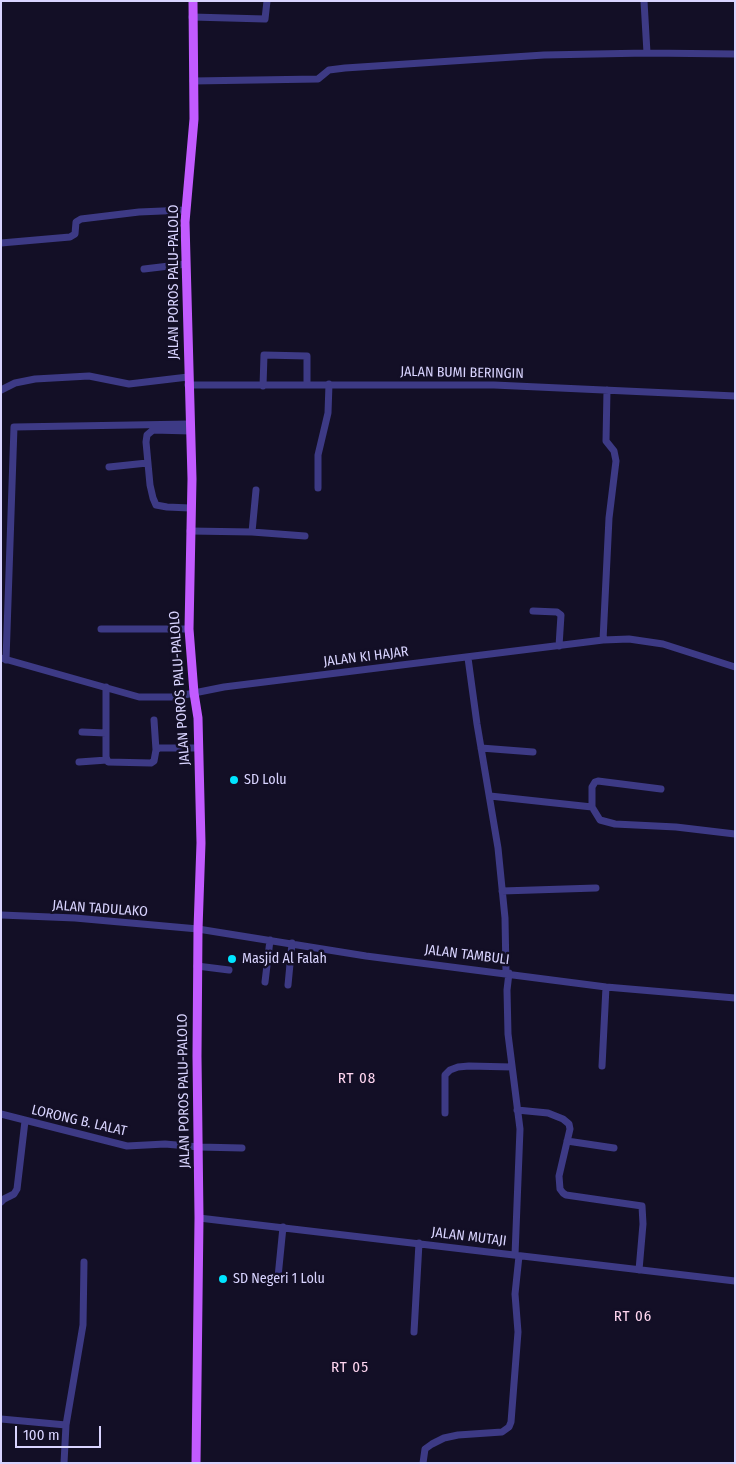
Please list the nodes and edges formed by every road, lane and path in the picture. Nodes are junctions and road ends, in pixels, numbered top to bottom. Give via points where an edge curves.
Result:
1 (193, 1) edge
2 (267, 1) edge
3 (644, 1) edge
4 (192, 17) junction
5 (647, 53) junction
6 (735, 54) edge
7 (193, 80) junction
8 (186, 210) junction
9 (1, 243) edge
10 (186, 264) junction
11 (144, 269) dead end
12 (188, 381) junction
13 (307, 384) junction
14 (330, 384) junction
15 (263, 386) junction
16 (1, 390) edge
17 (607, 390) junction
18 (735, 396) edge
19 (190, 428) junction
20 (147, 463) junction
21 (109, 467) dead end
22 (318, 488) dead end
23 (256, 490) dead end
24 (190, 508) junction
25 (190, 530) junction
26 (252, 532) junction
27 (305, 536) dead end
28 (533, 612) dead end
29 (101, 629) dead end
30 (189, 629) junction
31 (603, 640) junction
32 (559, 646) junction
33 (468, 658) junction
34 (4, 659) edge
35 (735, 667) edge
36 (106, 688) junction
37 (194, 693) junction
38 (154, 720) dead end
39 (82, 732) dead end
40 (106, 733) junction
41 (199, 748) junction
42 (481, 748) junction
43 (156, 750) junction
44 (533, 752) dead end
45 (107, 760) junction
46 (79, 762) dead end
47 (661, 789) dead end
48 (490, 796) junction
49 (592, 807) junction
50 (735, 834) edge
51 (596, 888) dead end
52 (502, 891) junction
53 (1, 915) edge
54 (198, 929) junction
55 (270, 940) junction
56 (292, 943) junction
57 (197, 966) junction
58 (229, 970) dead end
59 (508, 973) junction
60 (265, 982) dead end
61 (288, 985) dead end
62 (606, 987) junction
63 (735, 998) edge
64 (602, 1066) dead end
65 (512, 1067) junction
66 (517, 1110) junction
67 (445, 1113) dead end
68 (1, 1114) edge
69 (25, 1121) junction
70 (567, 1141) junction
71 (199, 1147) junction
72 (242, 1148) dead end
73 (614, 1148) dead end
74 (1, 1202) edge
75 (199, 1218) junction
76 (283, 1227) junction
77 (419, 1243) junction
78 (517, 1256) junction
79 (84, 1262) dead end
80 (640, 1270) junction
81 (278, 1277) dead end
82 (735, 1281) edge
83 (414, 1332) dead end
84 (1, 1419) edge
85 (66, 1424) junction
86 (64, 1463) edge
87 (196, 1463) edge
88 (423, 1463) edge

1 - 4 main road, JALAN POROS PALU-PALOLO
2 - 4 street via 266,19
3 - 5 street
4 - 7 main road, JALAN POROS PALU-PALOLO
5 - 6 street
5 - 7 street via 544,55 345,68 329,70 318,79
7 - 8 main road, JALAN POROS PALU-PALOLO via 194,119
8 - 9 street via 80,219 70,237
8 - 10 main road, JALAN POROS PALU-PALOLO
10 - 11 street
10 - 12 main road, JALAN POROS PALU-PALOLO
12 - 15 street, JALAN BUMI BERINGIN
12 - 16 street, JALAN BUMI BERINGIN via 129,384 88,376 35,379
12 - 19 main road, JALAN POROS PALU-PALOLO
13 - 14 street, JALAN BUMI BERINGIN
13 - 15 street, JALAN BUMI BERINGIN
13 - 15 street via 307,356 264,355
14 - 17 street, JALAN BUMI BERINGIN via 494,385
14 - 22 street via 328,413 318,455
17 - 18 street, JALAN BUMI BERINGIN
17 - 31 street via 606,441 614,451 616,461
19 - 20 street via 151,430 147,438
19 - 24 main road, JALAN POROS PALU-PALOLO
19 - 34 street via 14,427
20 - 21 street
20 - 24 street via 156,505
23 - 26 street
24 - 25 main road, JALAN POROS PALU-PALOLO
25 - 26 street
25 - 30 main road, JALAN POROS PALU-PALOLO
26 - 27 street
28 - 32 street via 557,612 561,615
29 - 30 street
30 - 37 main road, JALAN POROS PALU-PALOLO
31 - 32 street, JALAN KI HAJAR
31 - 35 street, JALAN KI HAJAR via 648,640
32 - 33 street, JALAN KI HAJAR
33 - 37 street, JALAN KI HAJAR
33 - 42 street
34 - 36 street, JALAN KI HAJAR
36 - 37 street, JALAN KI HAJAR via 142,697
36 - 40 street
37 - 41 main road, JALAN POROS PALU-PALOLO
38 - 43 street
39 - 40 street
40 - 45 street
41 - 43 street
41 - 54 main road, JALAN POROS PALU-PALOLO via 201,843
42 - 44 street
42 - 48 street
43 - 45 street via 152,763
45 - 46 street
47 - 49 street via 598,781 592,787
48 - 49 street
48 - 52 street
49 - 50 street via 598,819 604,822
51 - 52 street
52 - 59 street
53 - 54 street, JALAN TADULAKO
54 - 55 street, JALAN TAMBULI
54 - 57 main road, JALAN POROS PALU-PALOLO
55 - 56 street, JALAN TAMBULI
55 - 60 street
56 - 59 street, JALAN TAMBULI via 366,956
56 - 61 street
57 - 58 street
57 - 71 main road, JALAN POROS PALU-PALOLO
59 - 62 street, JALAN TAMBULI
59 - 65 street via 507,1014
62 - 63 street, JALAN TAMBULI
62 - 64 street
65 - 66 street
65 - 67 street via 469,1066 450,1070 445,1075
66 - 70 street via 543,1112 564,1119 570,1128
66 - 78 street via 520,1158
68 - 69 street, LORONG B. LALAT
69 - 71 street, LORONG B. LALAT via 127,1146 165,1144
69 - 74 street via 17,1189
70 - 73 street
70 - 80 street via 560,1176 563,1193 643,1207
71 - 72 street, LORONG B. LALAT
71 - 75 main road, JALAN POROS PALU-PALOLO
75 - 76 street, JALAN MUTAJI
75 - 87 main road, JALAN POROS PALU-PALOLO
76 - 77 street, JALAN MUTAJI
76 - 81 street
77 - 78 street, JALAN MUTAJI
77 - 83 street
78 - 80 street, JALAN MUTAJI
78 - 88 street via 518,1332 512,1422 506,1430 444,1438 425,1449
79 - 85 street via 82,1326
80 - 82 street, JALAN MUTAJI
84 - 85 street
85 - 86 street

